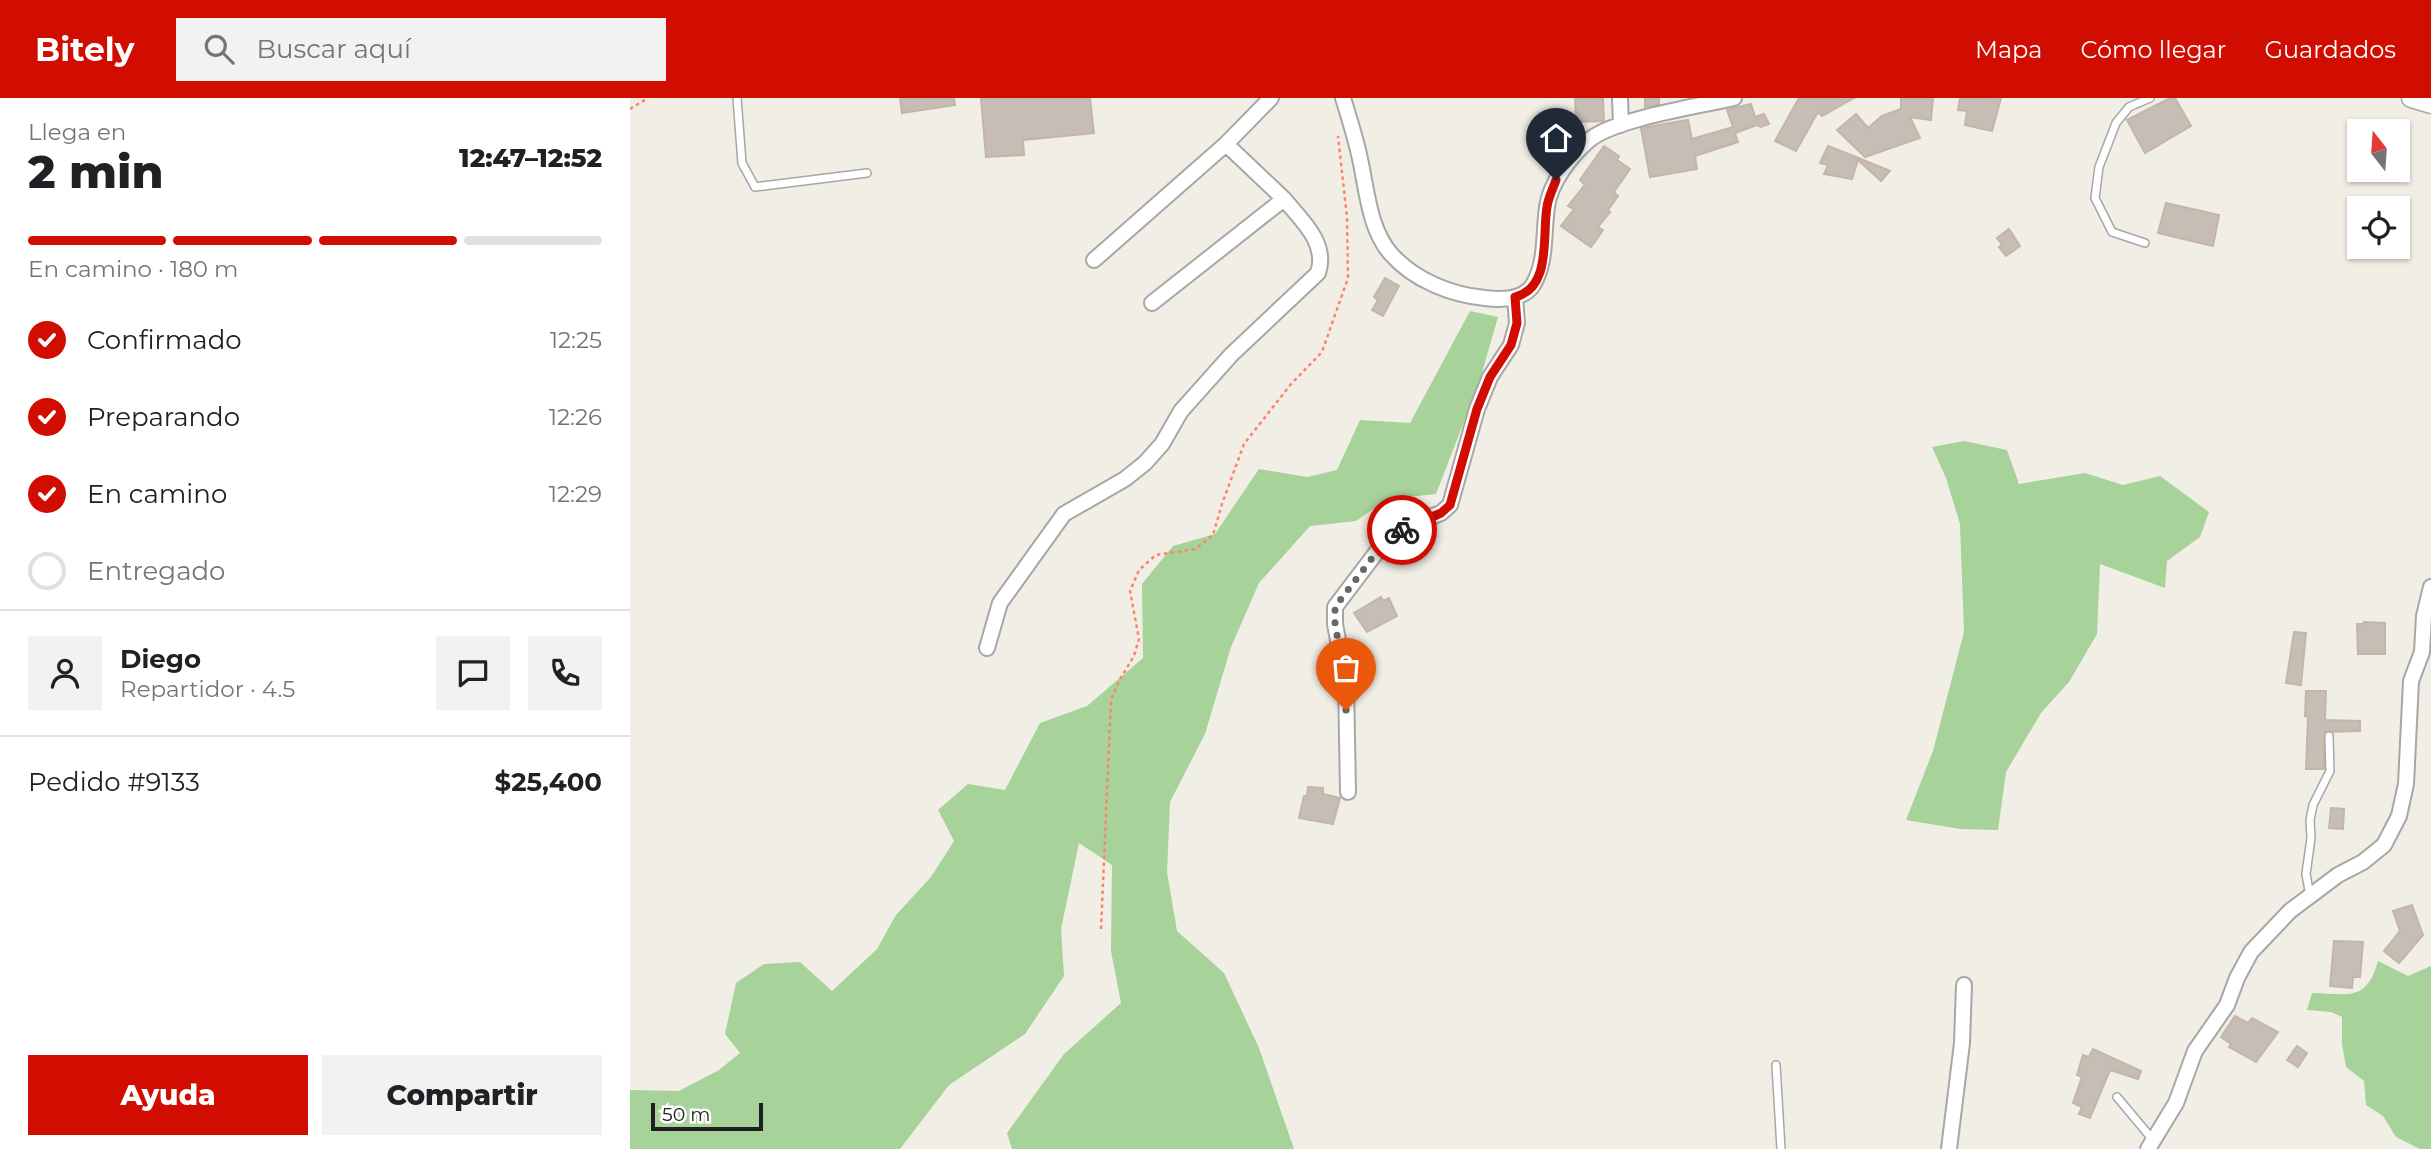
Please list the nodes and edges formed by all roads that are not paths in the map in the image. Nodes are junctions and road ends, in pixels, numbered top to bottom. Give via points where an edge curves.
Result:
1 (737, 98) edge
2 (1271, 98) edge
3 (1343, 98) edge
4 (1620, 98) edge
5 (1734, 98) edge
6 (2150, 98) edge
7 (2411, 98) edge
8 (2431, 104) edge
9 (1620, 125) junction
10 (1226, 144) junction
11 (867, 173) dead end
12 (1284, 198) junction
13 (2146, 243) dead end
14 (1094, 260) dead end
15 (1515, 297) junction
16 (1152, 303) dead end
17 (2431, 587) edge
18 (987, 648) dead end
19 (2329, 736) dead end
20 (1348, 792) dead end
21 (2310, 897) junction
22 (1964, 985) dead end
23 (1776, 1065) dead end
24 (2117, 1097) dead end
25 (2150, 1145) edge
26 (1781, 1149) edge
27 (1949, 1149) edge

1 - 11 lane via 742,163 755,187
2 - 10 street
3 - 15 street via 1371,213 1391,254 1418,276 1448,291 1501,300
4 - 9 street
5 - 9 street
6 - 13 lane via 2129,107 2116,123 2099,167 2095,198 2112,232
7 - 8 street
9 - 15 street via 1590,139 1556,180 1547,206 1540,272 1531,288
10 - 12 street
10 - 14 street
12 - 16 street
12 - 18 street via 1320,246 1323,261 1318,273 1231,355 1181,411 1145,463 1125,480 1064,514 1000,603
15 - 20 street via 1517,323 1511,345 1490,377 1477,409 1450,505 1405,527 1379,549 1335,607 1346,683
17 - 21 street via 2422,652 2411,681 2407,774 2399,816 2384,845
19 - 21 lane via 2330,771 2309,820 2306,874
21 - 25 street via 2251,952 2227,1005 2194,1051 2176,1103
22 - 27 street
23 - 26 lane
24 - 25 lane

